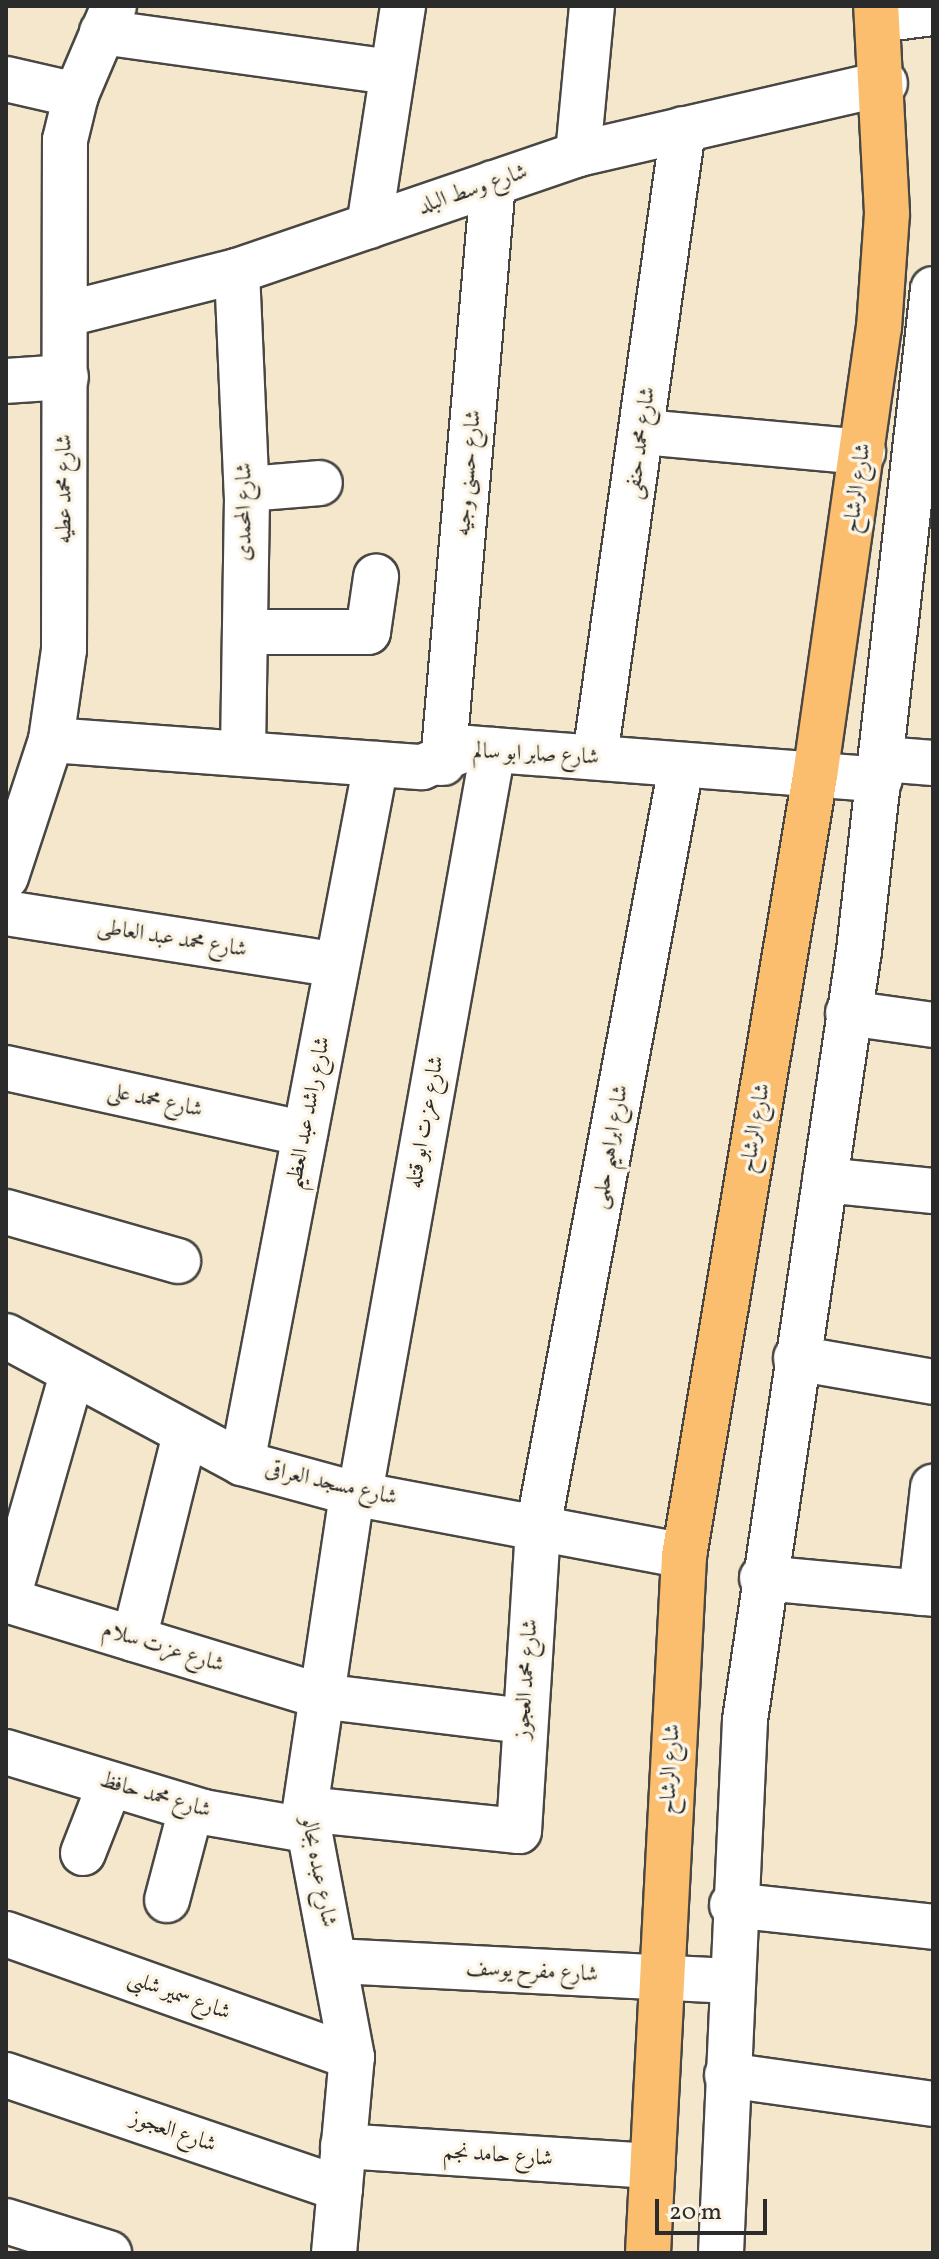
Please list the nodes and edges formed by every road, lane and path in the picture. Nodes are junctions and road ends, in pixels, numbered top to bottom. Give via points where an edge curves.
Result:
1 (403, 6) edge
2 (592, 6) edge
3 (877, 13) edge
4 (933, 13) edge
5 (108, 19) edge
6 (389, 72) junction
7 (6, 79) edge
8 (885, 83) junction
9 (76, 95) junction
10 (683, 129) junction
11 (578, 154) junction
12 (493, 183) junction
13 (369, 226) junction
14 (237, 271) junction
15 (933, 289) edge
16 (67, 314) junction
17 (66, 377) junction
18 (6, 381) edge
19 (926, 411) edge
20 (643, 432) junction
21 (863, 452) junction
22 (320, 483) dead end
23 (247, 489) junction
24 (376, 577) dead end
25 (843, 588) junction
26 (917, 596) edge
27 (245, 632) junction
28 (51, 740) junction
29 (493, 750) junction
30 (243, 754) junction
31 (595, 757) junction
32 (443, 763) junction
33 (933, 763) edge
34 (376, 764) junction
35 (681, 767) junction
36 (881, 770) junction
37 (815, 776) junction
38 (6, 877) edge
39 (6, 913) edge
40 (337, 965) junction
41 (848, 1013) junction
42 (933, 1025) edge
43 (6, 1068) edge
44 (305, 1134) junction
45 (825, 1180) junction
46 (933, 1191) edge
47 (6, 1212) edge
48 (178, 1261) dead end
49 (6, 1336) edge
50 (796, 1358) junction
51 (72, 1374) junction
52 (933, 1382) edge
53 (185, 1435) junction
54 (242, 1463) junction
55 (933, 1487) edge
56 (356, 1493) junction
57 (538, 1528) junction
58 (684, 1556) junction
59 (762, 1578) junction
60 (927, 1594) edge
61 (7, 1601) edge
62 (134, 1639) junction
63 (320, 1696) junction
64 (523, 1721) junction
65 (6, 1752) edge
66 (110, 1784) junction
67 (191, 1809) junction
68 (305, 1820) junction
69 (519, 1831) joint
70 (83, 1853) dead end
71 (167, 1900) dead end
72 (732, 1905) junction
73 (933, 1927) edge
74 (6, 1934) edge
75 (336, 1961) junction
76 (661, 1978) junction
77 (728, 1981) junction
78 (352, 2057) junction
79 (727, 2075) junction
80 (7, 2079) edge
81 (933, 2104) edge
82 (343, 2146) junction
83 (652, 2166) junction
84 (340, 2189) junction
85 (6, 2221) edge
86 (731, 2251) edge
87 (109, 2253) edge
88 (334, 2253) edge
89 (648, 2253) edge

1 - 6 street
2 - 11 street
3 - 4 street
3 - 8 main road, شارع الرشاح
5 - 6 street
5 - 9 street, شارع محمد عطيه
6 - 13 street
7 - 9 street
8 - 10 street, شارع وسط البلد
8 - 21 main road, شارع الرشاح via 887,213
9 - 16 street, شارع محمد عطيه via 65,140
10 - 11 street, شارع وسط البلد
10 - 20 street, شارع محمد حنفى
11 - 12 street, شارع وسط البلد
12 - 13 street, شارع وسط البلد
12 - 32 street, شارع حسنى وجيه
13 - 14 street, شارع وسط البلد
14 - 16 street, شارع وسط البلد
14 - 23 street, شارع المحمدى
15 - 19 street
16 - 17 street, شارع محمد عطيه
17 - 18 street
17 - 28 street, شارع محمد عطيه via 64,650
19 - 26 street
20 - 21 street
20 - 31 street, شارع محمد حنفى
21 - 25 main road, شارع الرشاح
22 - 23 street
23 - 27 street, شارع المحمدى
24 - 27 street via 368,632
25 - 26 street
25 - 37 main road, شارع الرشاح
26 - 36 street
27 - 30 street, شارع المحمدى
28 - 30 street, شارع صابر ابو سالم
28 - 38 street, شارع محمد عطيه
29 - 31 street, شارع صابر ابو سالم
29 - 32 street, شارع صابر ابو سالم via 468,748
29 - 56 street, شارع عزت ابو قتله
30 - 34 street, شارع صابر ابو سالم
31 - 35 street, شارع صابر ابو سالم
32 - 34 street, شارع صابر ابو سالم
33 - 36 street, شارع صابر ابو سالم
34 - 40 street, شارع راشد عبد العظيم
35 - 37 street, شارع صابر ابو سالم
35 - 57 street, شارع ابراهيم حلمى
36 - 37 street, شارع صابر ابو سالم
36 - 41 street
37 - 58 main road, شارع الرشاح
39 - 40 street, شارع محمد عبد العاطى
40 - 44 street, شارع راشد عبد العظيم
41 - 42 street
41 - 45 street
43 - 44 street, شارع محمد على
44 - 54 street, شارع راشد عبد العظيم
45 - 46 street
45 - 50 street
47 - 48 street
49 - 51 street, شارع مسجد العراقى
50 - 52 street
50 - 59 street
51 - 53 street, شارع مسجد العراقى
51 - 61 street
53 - 54 street, شارع مسجد العراقى
53 - 62 street
54 - 56 street, شارع مسجد العراقى
55 - 60 street
56 - 57 street, شارع مسجد العراقى
56 - 63 street, شارع عبده بجالو
57 - 58 street, شارع مسجد العراقى
57 - 64 street, شارع محمد العجوز
58 - 76 main road, شارع الرشاح
59 - 60 street
59 - 72 street
61 - 62 street, شارع عزت سلام
62 - 63 street, شارع عزت سلام
63 - 64 street, شارع عزت سلام
63 - 68 street, شارع عبده بجالو
64 - 69 street, شارع محمد العجوز
65 - 66 street, شارع محمد حافظ
66 - 67 street, شارع محمد حافظ
66 - 70 street
67 - 68 street, شارع محمد حافظ
67 - 71 street
68 - 69 street, شارع محمد حافظ
68 - 75 street, شارع عبده بجالو
72 - 73 street
72 - 77 street
74 - 78 street, شارع سمير شلبى
75 - 76 street, شارع مفرح يوسف
75 - 78 street, شارع عبده بجالو
76 - 77 street, شارع مفرح يوسف
76 - 83 main road, شارع الرشاح
77 - 79 street
78 - 82 street, شارع عبده بجالو
79 - 81 street
79 - 86 street
80 - 84 street, شارع العجوز
82 - 83 street, شارع حامد نجم
82 - 84 street, شارع عبده بجالو
83 - 89 main road, شارع الرشاح
84 - 88 street, شارع عبده بجالو
85 - 87 street

